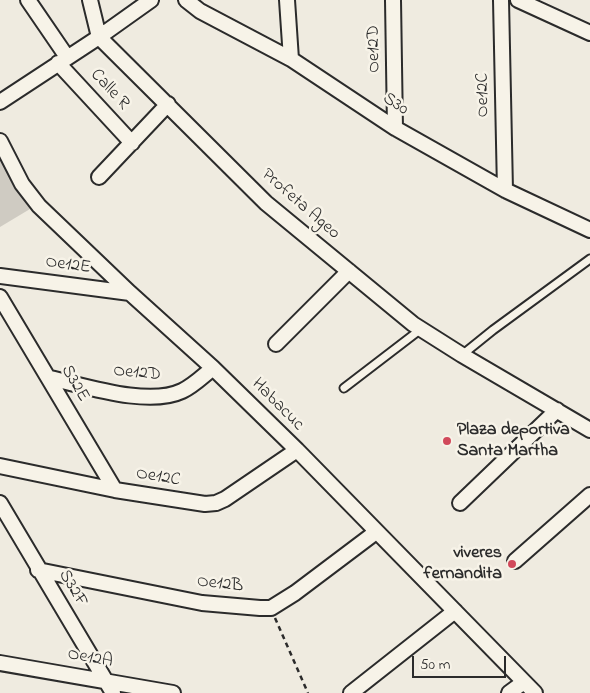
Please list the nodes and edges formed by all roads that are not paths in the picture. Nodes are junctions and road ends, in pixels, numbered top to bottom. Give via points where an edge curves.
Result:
1 (90, 0) edge
2 (151, 0) edge
3 (186, 0) edge
4 (287, 0) edge
5 (393, 0) edge
6 (501, 0) edge
7 (518, 0) edge
8 (31, 3) edge
9 (590, 33) edge
10 (99, 36) junction
11 (291, 59) junction
12 (62, 60) junction
13 (0, 102) edge
14 (168, 104) junction
15 (395, 128) junction
16 (0, 141) edge
17 (132, 143) junction
18 (99, 177) dead end
19 (505, 190) junction
20 (590, 230) edge
21 (590, 259) edge
22 (349, 271) junction
23 (0, 276) edge
24 (130, 293) junction
25 (0, 297) edge
26 (421, 328) junction
27 (276, 344) dead end
28 (462, 355) junction
29 (213, 368) junction
30 (50, 378) junction
31 (344, 388) dead end
32 (557, 410) junction
33 (590, 430) edge
34 (296, 450) junction
35 (0, 466) edge
36 (114, 490) junction
37 (590, 495) edge
38 (460, 503) dead end
39 (0, 504) edge
40 (376, 532) junction
41 (515, 561) dead end
42 (38, 570) junction
43 (455, 611) junction
44 (0, 663) edge
45 (524, 682) junction
46 (110, 687) edge
47 (173, 693) edge
48 (351, 693) edge
49 (509, 693) edge
50 (535, 693) edge

1 - 10 street
2 - 10 street
3 - 11 street, S30 via 200,11
4 - 11 street
5 - 15 street, Oe12D
6 - 19 street, Oe12C
7 - 9 street
8 - 12 street
10 - 12 street
10 - 14 street, Profeta Ageo
11 - 15 street, S30
12 - 13 street
12 - 17 street, Calle R
14 - 17 street
14 - 22 street, Profeta Ageo via 266,203
15 - 19 street, S30
16 - 24 street, Habacuc via 22,184 39,206
17 - 18 street
19 - 20 street, S30
21 - 28 lane
22 - 26 street, Profeta Ageo
22 - 27 street
23 - 24 street, Oe12E
24 - 29 street, Habacuc
25 - 30 street, S32E
26 - 28 street, Profeta Ageo
26 - 31 lane
28 - 32 street, Profeta Ageo
29 - 30 street, Oe12D via 183,391 160,397 135,396
29 - 34 street, Habacuc
30 - 36 street, S32E
32 - 33 street, Profeta Ageo
32 - 38 street
34 - 36 street, Oe12C via 216,503
34 - 40 street, Habacuc
35 - 36 street, Oe12C
37 - 41 street
39 - 42 street, S32F
40 - 42 street, Oe12B via 270,608 176,599
40 - 43 street, Habacuc
42 - 46 street, S32F
43 - 45 street, Habacuc
43 - 48 street
44 - 46 street, Oe12A
45 - 49 street
45 - 50 street, Habacuc
46 - 47 street, Oe12A

